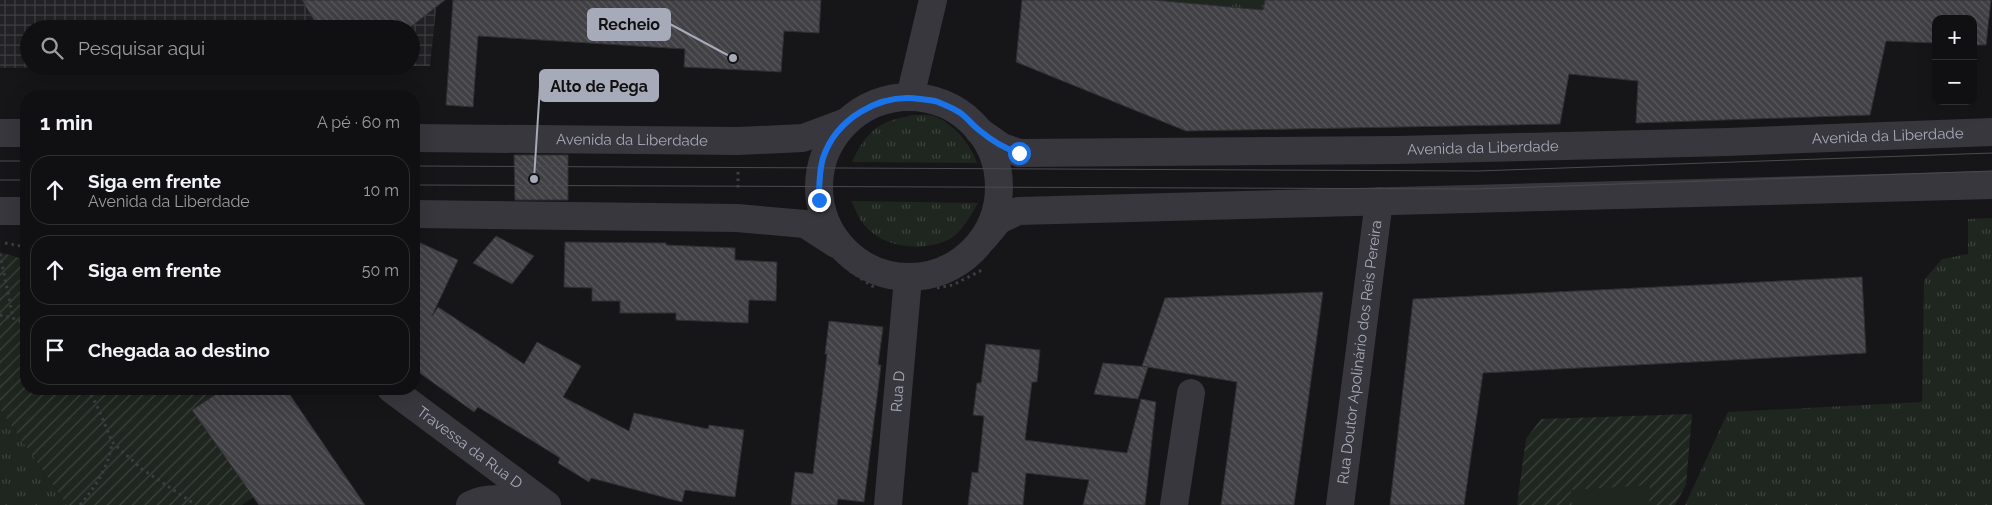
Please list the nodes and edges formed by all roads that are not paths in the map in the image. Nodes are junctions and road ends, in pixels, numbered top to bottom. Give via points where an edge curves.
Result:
1 (932, 0) edge
2 (910, 97) junction
3 (846, 122) junction
4 (979, 130) junction
5 (0, 132) edge
6 (1992, 132) edge
7 (20, 133) edge
8 (420, 138) edge
9 (1992, 185) edge
10 (1379, 201) junction
11 (0, 210) edge
12 (20, 211) edge
13 (420, 214) edge
14 (984, 238) junction
15 (838, 245) junction
16 (908, 278) junction
17 (1191, 392) dead end
18 (399, 395) edge
19 (470, 505) edge
20 (528, 505) edge
21 (547, 505) edge
22 (888, 505) edge
23 (1174, 505) edge
24 (1340, 505) edge

1 - 2 street
2 - 3 street via 887,100 865,108
2 - 4 street via 936,101 960,113
3 - 8 street, Avenida da Liberdade via 804,138 738,141
3 - 15 street via 823,158 818,179 824,221
4 - 6 street, Avenida da Liberdade via 1002,148 1019,153 1397,150
4 - 14 street via 990,147 999,184 993,222
5 - 7 street
9 - 10 street
10 - 14 street via 1018,211 999,220
10 - 24 street, Rua Doutor Apolinário dos Reis Pereira
11 - 12 street
13 - 15 street via 737,218 805,224
14 - 16 street via 963,260 937,273
15 - 16 street via 854,260 879,273
16 - 22 street, Rua D
17 - 23 street
18 - 21 street, Travessa da Rua D
19 - 20 street via 482,499

